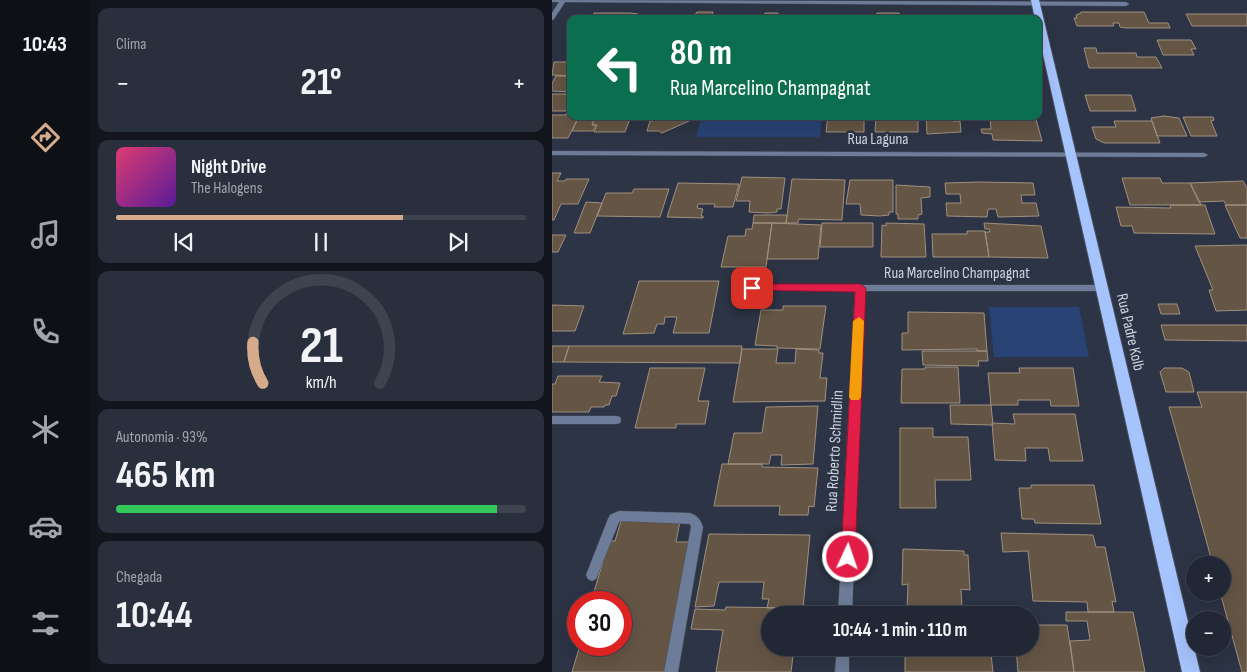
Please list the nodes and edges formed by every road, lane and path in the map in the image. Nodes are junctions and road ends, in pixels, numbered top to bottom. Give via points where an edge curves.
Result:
1 (552, 0) edge
2 (563, 0) edge
3 (1036, 2) edge
4 (1126, 4) dead end
5 (1039, 15) edge
6 (552, 18) edge
7 (1042, 28) edge
8 (552, 153) edge
9 (1071, 155) junction
10 (1204, 155) dead end
11 (752, 288) dead end
12 (860, 288) junction
13 (1102, 288) junction
14 (552, 420) edge
15 (616, 420) dead end
16 (592, 575) dead end
17 (845, 606) edge
18 (843, 656) edge
19 (671, 672) edge
20 (842, 672) edge
21 (1191, 672) edge

1 - 2 street
2 - 3 street
2 - 6 street
3 - 4 street
3 - 5 main road, Rua Padre Kolb
7 - 9 main road, Rua Padre Kolb
8 - 9 street, Rua Laguna
9 - 10 street, Rua Laguna
9 - 13 main road, Rua Padre Kolb
11 - 12 street, Rua Marcelino Champagnat
12 - 13 street, Rua Marcelino Champagnat
12 - 17 street, Rua Roberto Schmidlin
13 - 21 main road, Rua Padre Kolb
14 - 15 street
16 - 19 street via 614,519 619,516 690,518 695,521 697,527
18 - 20 street

